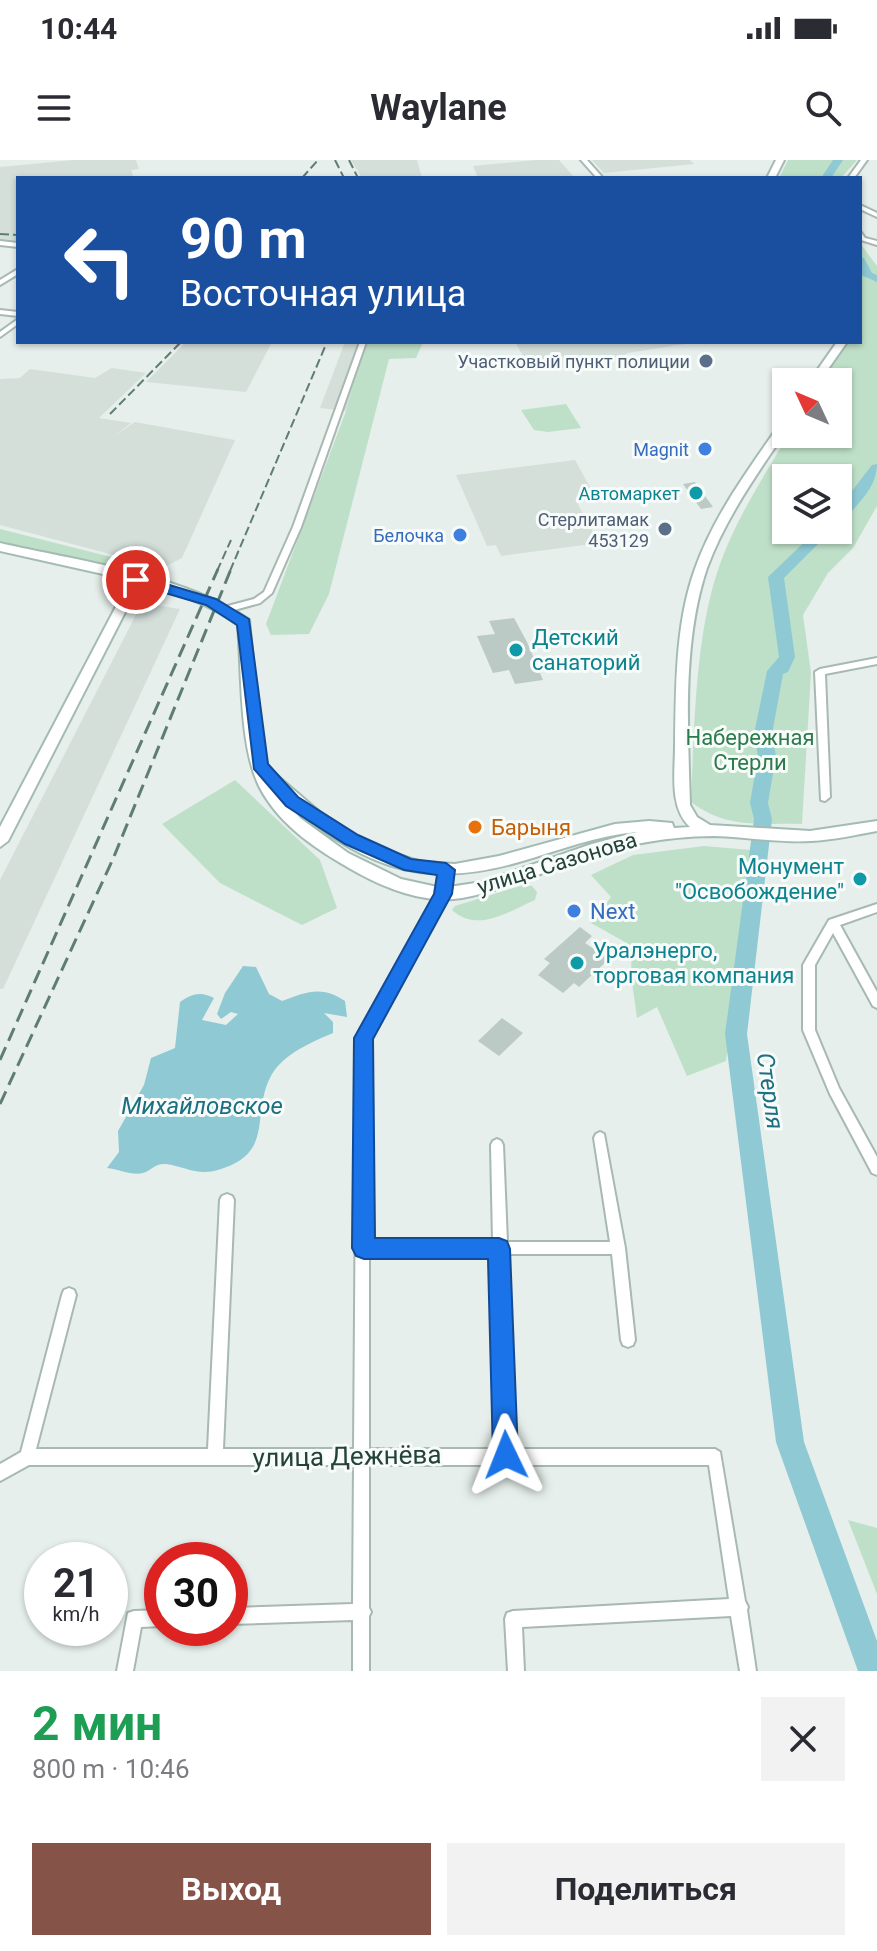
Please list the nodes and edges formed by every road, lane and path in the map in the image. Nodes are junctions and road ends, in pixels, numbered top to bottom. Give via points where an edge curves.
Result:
1 (584, 160) edge
2 (598, 176) edge
3 (862, 236) edge
4 (877, 243) edge
5 (16, 323) edge
6 (0, 335) edge
7 (362, 344) edge
8 (841, 344) edge
9 (824, 368) edge
10 (772, 444) edge
11 (0, 547) edge
12 (136, 580) junction
13 (227, 609) junction
14 (877, 661) edge
15 (260, 765) junction
16 (825, 797) dead end
17 (683, 805) junction
18 (641, 824) junction
19 (877, 826) edge
20 (708, 831) junction
21 (614, 836) junction
22 (0, 841) edge
23 (446, 870) junction
24 (443, 894) junction
25 (877, 908) edge
26 (833, 923) junction
27 (877, 1003) edge
28 (600, 1138) dead end
29 (497, 1145) dead end
30 (877, 1169) edge
31 (227, 1200) dead end
32 (364, 1248) junction
33 (618, 1248) junction
34 (499, 1249) junction
35 (69, 1295) dead end
36 (628, 1340) dead end
37 (364, 1455) junction
38 (506, 1455) junction
39 (27, 1457) junction
40 (215, 1458) junction
41 (0, 1473) edge
42 (740, 1607) junction
43 (363, 1612) junction
44 (248, 1615) edge
45 (144, 1619) edge
46 (125, 1671) edge
47 (361, 1671) edge
48 (516, 1671) edge
49 (748, 1671) edge

1 - 2 street
3 - 4 street
5 - 6 street
7 - 13 street via 268,593
8 - 9 main road
10 - 17 main road via 700,572 687,650
11 - 12 main road
12 - 13 main road
12 - 22 main road
13 - 15 main road, улица Сазонова via 244,623
14 - 16 street via 820,672
15 - 23 main road, улица Сазонова via 292,802 351,840 410,865
15 - 24 main road, улица Сазонова via 272,797 335,854 374,874
17 - 18 main road via 668,818
17 - 20 main road via 692,821
18 - 20 main road, улица Сазонова
18 - 21 main road, улица Сазонова
19 - 20 main road via 810,836
20 - 21 main road, улица Сазонова
21 - 23 main road, улица Сазонова
21 - 24 main road, улица Сазонова via 469,890
23 - 24 street
24 - 32 street via 363,1038
25 - 26 street
26 - 27 street
26 - 30 street via 809,965 809,1030
28 - 33 street
29 - 34 street
31 - 40 street
32 - 34 street
32 - 37 street
33 - 34 street
33 - 36 street
34 - 38 street
35 - 39 street
37 - 38 street, улица Дежнёва
37 - 40 street, улица Дежнёва
37 - 43 street
38 - 42 street, улица Дежнёва via 715,1457
39 - 40 street, улица Дежнёва
39 - 41 street
42 - 48 street via 513,1619
42 - 49 street
43 - 44 street
43 - 47 street
45 - 46 street via 134,1619

